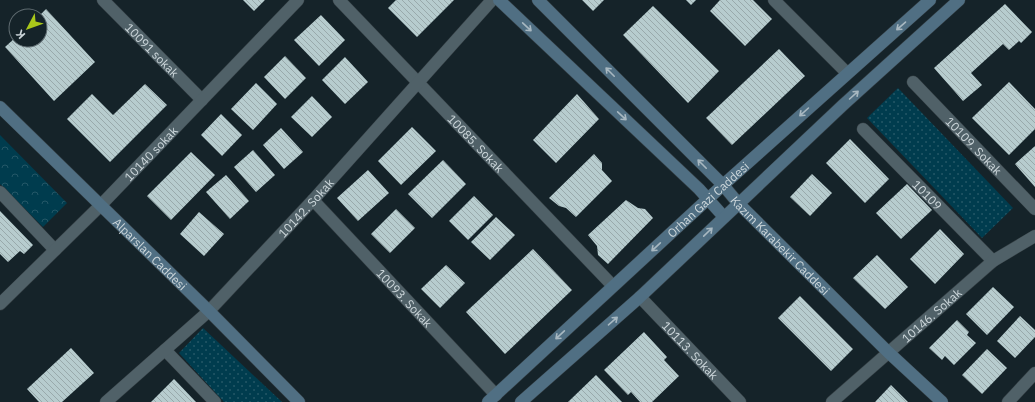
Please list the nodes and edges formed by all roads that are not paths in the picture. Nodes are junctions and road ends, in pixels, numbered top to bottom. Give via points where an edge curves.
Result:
1 (104, 0) edge
2 (298, 0) edge
3 (339, 0) edge
4 (492, 0) edge
5 (499, 0) edge
6 (538, 0) edge
7 (774, 0) edge
8 (930, 0) edge
9 (959, 0) edge
10 (847, 72) junction
11 (913, 82) dead end
12 (418, 83) junction
13 (202, 100) junction
14 (0, 107) edge
15 (863, 129) dead end
16 (723, 185) junction
17 (0, 192) edge
18 (708, 199) junction
19 (313, 200) junction
20 (738, 203) junction
21 (100, 206) junction
22 (1035, 209) edge
23 (724, 217) junction
24 (1035, 236) edge
25 (55, 250) junction
26 (992, 261) junction
27 (613, 286) junction
28 (640, 297) junction
29 (0, 304) edge
30 (209, 311) junction
31 (165, 350) junction
32 (888, 352) junction
33 (1035, 373) edge
34 (492, 398) edge
35 (106, 402) edge
36 (215, 402) edge
37 (299, 402) edge
38 (521, 402) edge
39 (740, 402) edge
40 (832, 402) edge
41 (942, 402) edge
42 (1008, 402) edge

1 - 13 street, 10091 sokak
2 - 13 street, 10140 sokak
3 - 12 street, 10085. Sokak
4 - 12 street, 10142. Sokak
5 -> 18 street, Kazım Karabekir Caddesi
16 -> 6 street, Kazım Karabekir Caddesi
7 - 10 street
8 -> 10 street, Orhan Gazi Caddesi
20 -> 9 street, Orhan Gazi Caddesi
10 -> 16 street, Orhan Gazi Caddesi
11 - 22 street, 10109. Sokak
12 - 19 street, 10142. Sokak
12 - 27 street, 10085. Sokak
13 - 21 street, 10140 sokak
14 - 21 street, Alparslan Caddesi
15 - 26 street, 10109
16 - 18 street, Orhan Gazi Caddesi
16 - 20 street, Kazım Karabekir Caddesi
17 - 25 street
18 - 23 street, Kazım Karabekir Caddesi
18 -> 27 street, Orhan Gazi Caddesi
19 - 30 street, 10142. Sokak
19 - 34 street, 10093. Sokak
20 - 23 street, Orhan Gazi Caddesi
20 - 32 street, Kazım Karabekir Caddesi
21 - 25 street, 10140 sokak
21 - 30 street, Alparslan Caddesi
28 -> 23 street, Orhan Gazi Caddesi
24 - 26 street, 10146. Sokak
25 - 29 street, 10140 sokak
26 - 32 street, 10146. Sokak
27 -> 34 street, Orhan Gazi Caddesi
38 -> 28 street, Orhan Gazi Caddesi
28 - 39 street, 10113. Sokak
30 - 31 street, 10142. Sokak
30 - 37 street, Alparslan Caddesi
31 - 35 street, 10142. Sokak
31 - 36 street
32 - 40 street, 10146. Sokak
32 - 41 street, Kazım Karabekir Caddesi
33 - 42 street

